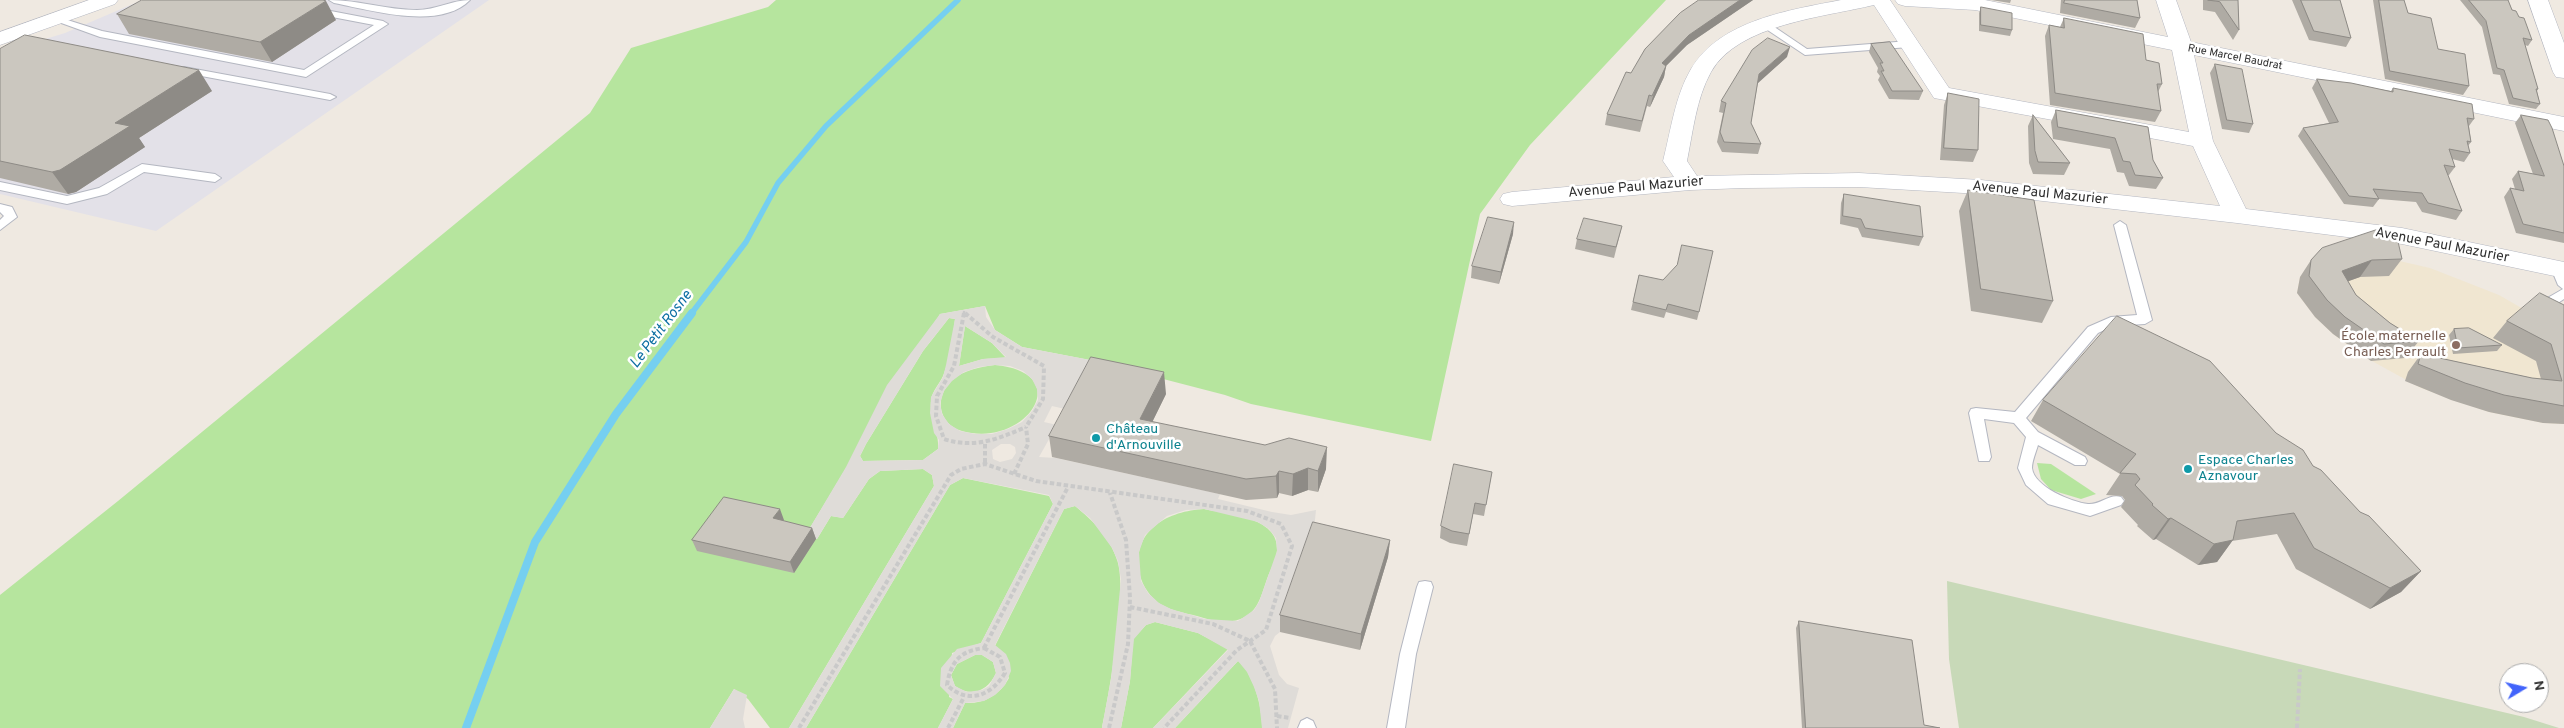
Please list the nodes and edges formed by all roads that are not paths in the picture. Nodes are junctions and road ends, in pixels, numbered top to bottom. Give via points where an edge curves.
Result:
1 (108, 0) edge
2 (334, 0) edge
3 (465, 0) edge
4 (1871, 0) edge
5 (1880, 0) edge
6 (1906, 0) edge
7 (2166, 0) edge
8 (2538, 0) edge
9 (304, 9) edge
10 (58, 20) junction
11 (1767, 25) junction
12 (0, 39) edge
13 (1909, 44) junction
14 (2182, 47) junction
15 (176, 68) edge
16 (2564, 72) edge
17 (330, 97) dead end
18 (2564, 124) edge
19 (2202, 141) junction
20 (215, 178) dead end
21 (1690, 182) junction
22 (0, 186) edge
23 (1512, 199) dead end
24 (0, 208) edge
25 (2237, 215) junction
26 (2120, 225) dead end
27 (0, 226) edge
28 (2562, 274) edge
29 (2564, 293) edge
30 (2542, 307) edge
31 (2018, 418) junction
32 (2033, 436) junction
33 (1984, 457) dead end
34 (2080, 461) dead end
35 (2116, 501) dead end
36 (1425, 587) dead end
37 (1396, 728) edge

1 - 10 street
2 - 3 lane via 423,15 451,9
4 - 11 street
5 - 13 street
6 - 14 street, Rue Marcel Baudrat via 1975,4
7 - 14 street
8 - 16 street
9 - 10 lane via 383,24 306,74 100,34
10 - 12 street via 27,35
11 - 13 lane via 1805,52
11 - 21 street via 1726,45 1711,56 1701,71 1675,161
13 - 19 street via 1942,93
14 - 18 street, Rue Marcel Baudrat
14 - 19 street
15 - 17 lane
19 - 25 street
20 - 22 lane via 142,168 103,191 67,200
21 - 23 street, Avenue Paul Mazurier
21 - 25 street, Avenue Paul Mazurier via 1859,180 1981,187
24 - 27 lane via 8,210 11,217
25 - 28 street, Avenue Paul Mazurier via 2402,236
26 - 31 lane via 2145,320 2130,318 2104,322 2093,330
29 - 30 lane
31 - 32 lane
31 - 33 lane via 1976,413
32 - 34 lane
32 - 35 lane via 2025,468 2031,481 2053,500 2090,510
36 - 37 lane via 1408,654

